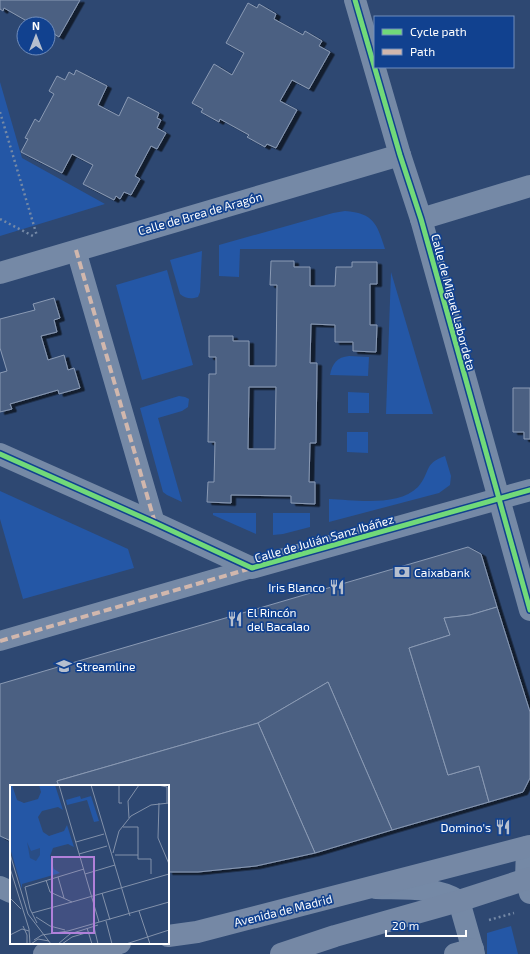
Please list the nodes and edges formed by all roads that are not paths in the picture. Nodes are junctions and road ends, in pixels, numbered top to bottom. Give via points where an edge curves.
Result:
1 (355, 0) edge
2 (374, 65) edge
3 (375, 68) edge
4 (400, 155) junction
5 (530, 186) edge
6 (421, 220) junction
7 (76, 250) junction
8 (0, 273) edge
9 (0, 454) edge
10 (530, 490) edge
11 (498, 499) junction
12 (155, 523) junction
13 (252, 568) junction
14 (530, 610) edge
15 (0, 641) edge
16 (528, 846) edge
17 (529, 884) edge
18 (0, 888) edge
19 (368, 888) junction
20 (10, 892) edge
21 (458, 901) junction
22 (169, 927) edge
23 (198, 932) junction
24 (169, 936) edge
25 (113, 944) edge
26 (467, 952) edge
27 (44, 954) edge
28 (281, 954) edge

1 - 2 street, Calle de Miguel Labordeta
3 - 4 street, Calle de Miguel Labordeta
4 - 6 street, Calle de Miguel Labordeta
4 - 7 street, Calle de Brea de Aragón
5 - 6 street
6 - 11 street, Calle de Miguel Labordeta
7 - 8 street, Calle de Brea de Aragón
7 - 12 street
9 - 12 street, Calle de Julián Sanz Ibáñez
10 - 11 street, Calle de Julián Sanz Ibáñez
11 - 13 street, Calle de Julián Sanz Ibáñez
11 - 14 street, Calle de Miguel Labordeta
12 - 13 street, Calle de Julián Sanz Ibáñez
13 - 15 street, Calle de Julián Sanz Ibáñez
16 - 17 street
16 - 19 main road, Avenida de Madrid
17 - 21 main road
18 - 20 street
19 - 21 street, Avenida de Madrid via 438,891
19 - 23 main road, Avenida de Madrid
21 - 26 street
21 - 28 main road
22 - 23 street, Avenida de Madrid
23 - 24 main road, Avenida de Madrid
25 - 27 main road

